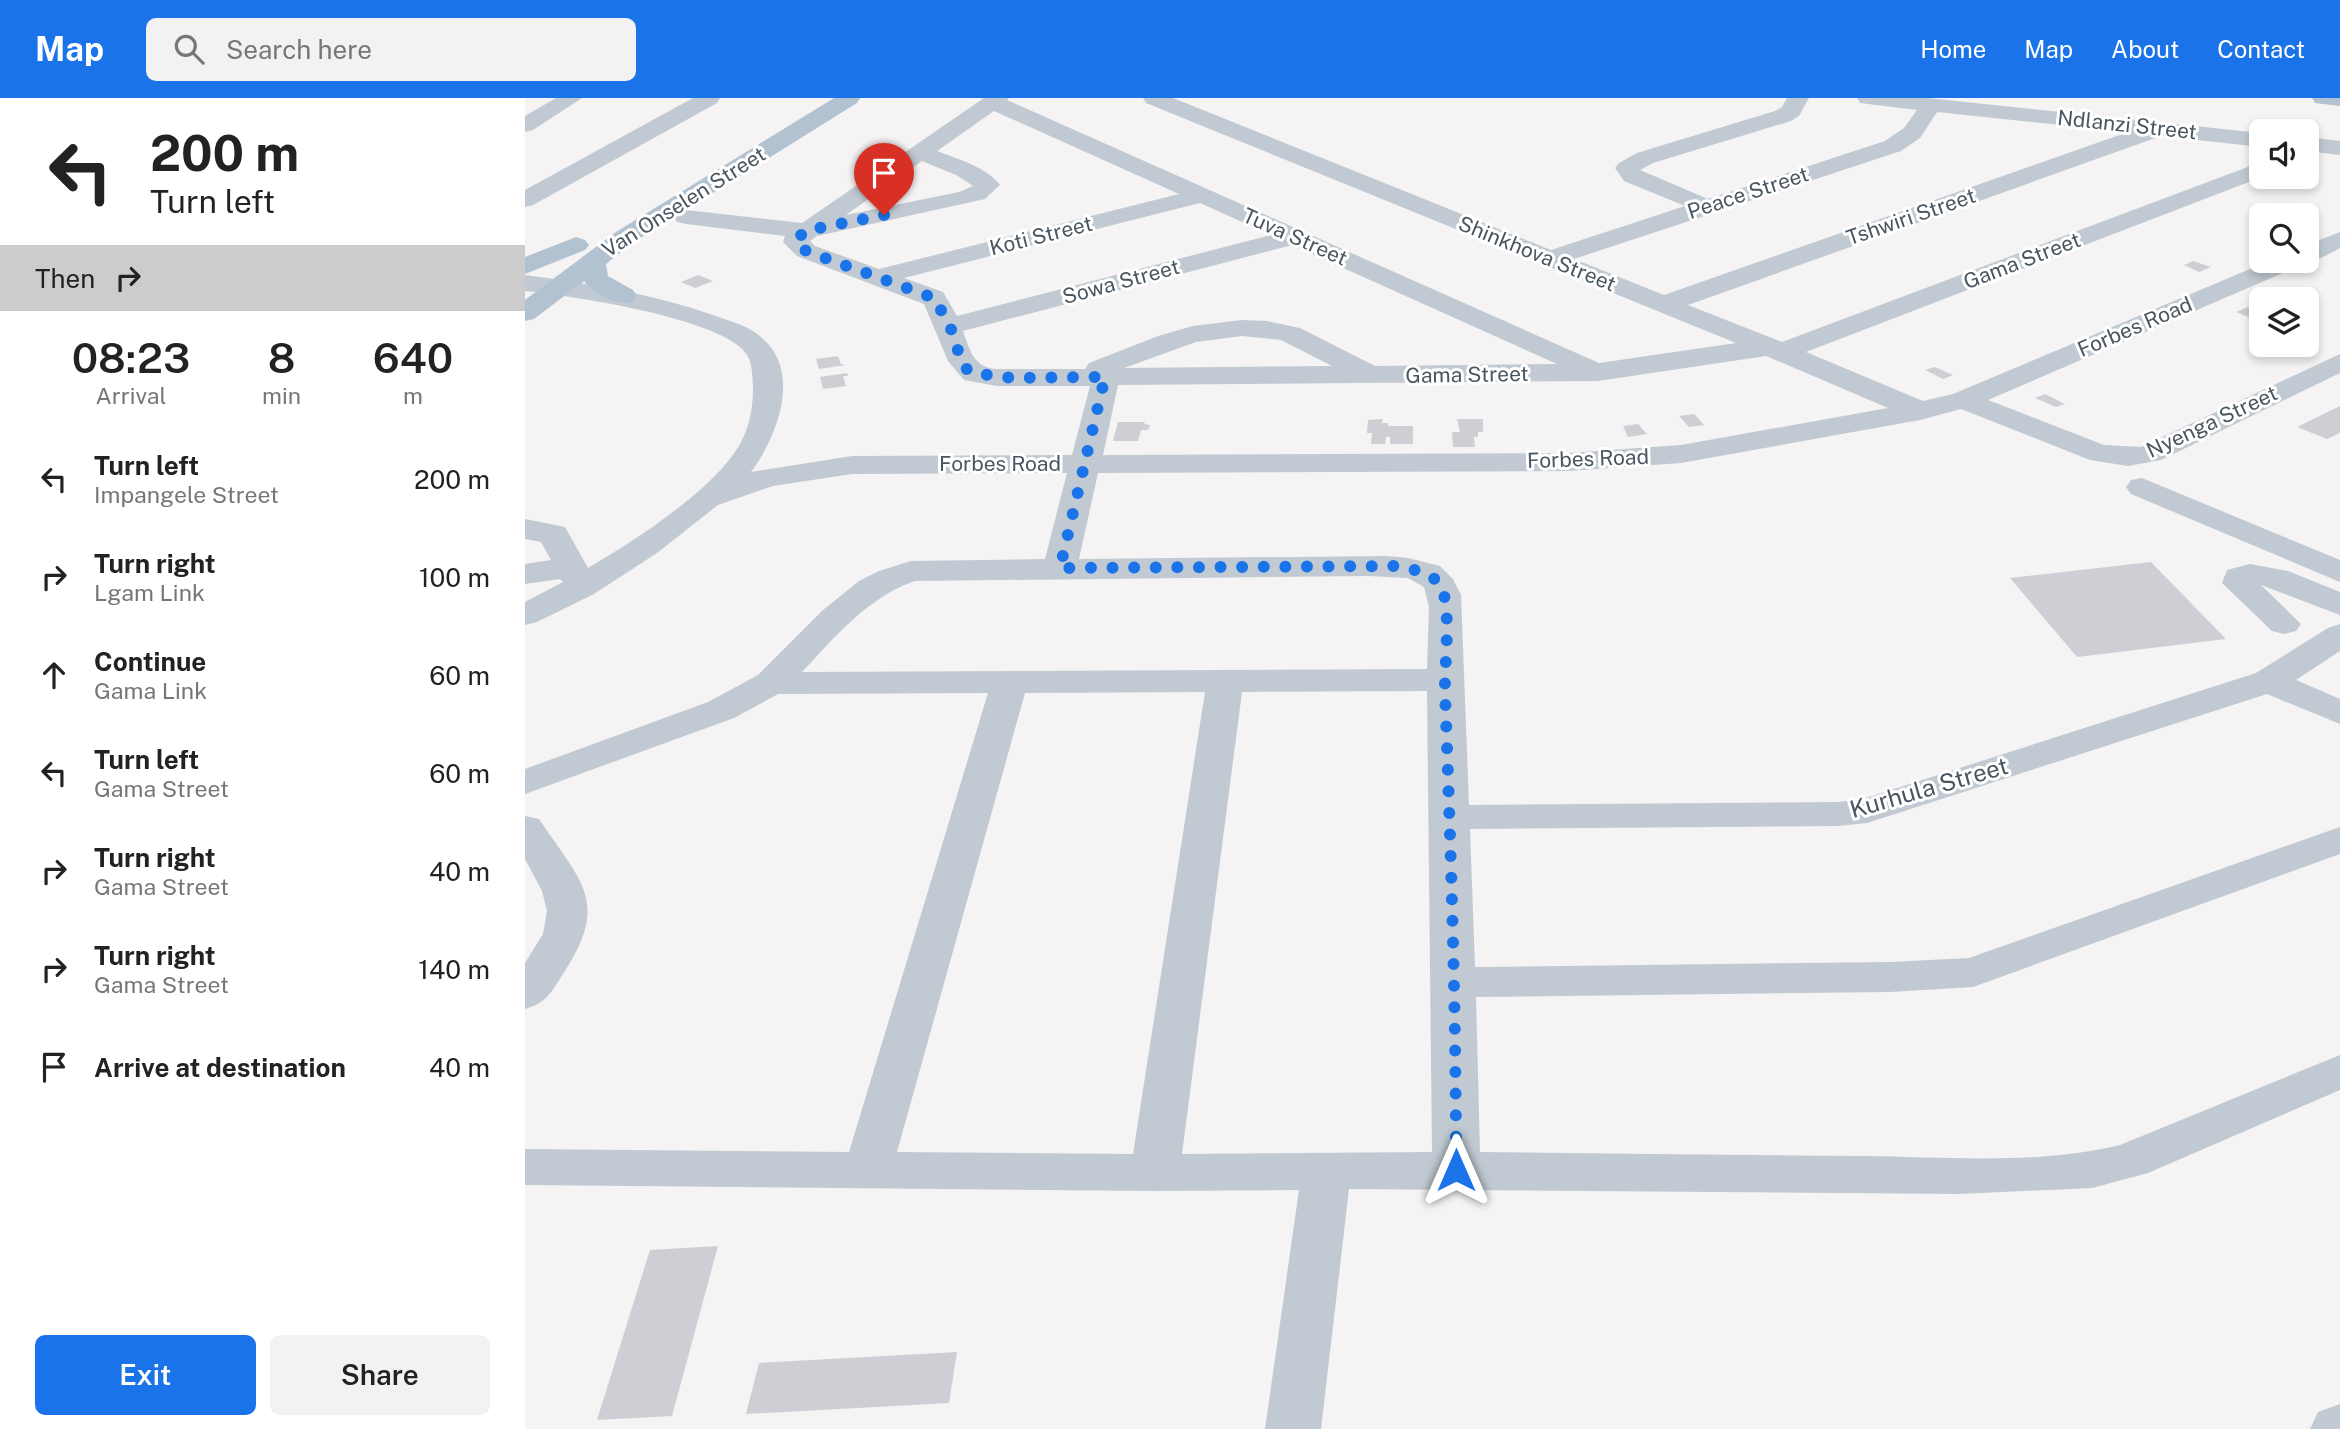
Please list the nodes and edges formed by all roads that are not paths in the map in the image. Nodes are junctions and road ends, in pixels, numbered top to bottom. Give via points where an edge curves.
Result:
1 (571, 98) edge
2 (709, 98) edge
3 (814, 98) edge
4 (849, 98) edge
5 (1154, 98) edge
6 (1798, 98) edge
7 (1868, 98) edge
8 (2323, 98) edge
9 (995, 100) edge
10 (2340, 100) edge
11 (1931, 105) junction
12 (525, 125) edge
13 (2159, 129) junction
14 (2249, 138) edge
15 (919, 152) junction
16 (2249, 173) edge
17 (1203, 195) junction
18 (525, 200) edge
19 (1707, 207) junction
20 (686, 217) dead end
21 (804, 231) junction
22 (1293, 237) junction
23 (2340, 239) edge
24 (2319, 249) edge
25 (584, 252) junction
26 (1549, 259) junction
27 (2262, 273) edge
28 (879, 277) junction
29 (525, 279) edge
30 (558, 287) junction
31 (624, 296) junction
32 (1662, 304) junction
33 (525, 313) edge
34 (950, 326) junction
35 (1776, 349) junction
36 (2340, 362) edge
37 (1598, 372) junction
38 (1373, 376) junction
39 (1093, 377) junction
40 (1963, 400) junction
41 (1920, 411) junction
42 (765, 419) junction
43 (1084, 463) junction
44 (852, 465) junction
45 (2142, 487) dead end
46 (706, 499) junction
47 (525, 528) edge
48 (1060, 568) junction
49 (2340, 572) edge
50 (525, 574) edge
51 (575, 577) junction
52 (525, 594) edge
53 (2340, 605) edge
54 (525, 615) edge
55 (2284, 624) dead end
56 (2340, 635) edge
57 (1445, 680) junction
58 (1225, 681) junction
59 (2269, 681) junction
60 (771, 684) junction
61 (1009, 684) junction
62 (2340, 713) edge
63 (525, 782) edge
64 (1450, 817) junction
65 (525, 828) edge
66 (2340, 840) edge
67 (1456, 982) junction
68 (525, 994) edge
69 (2340, 1071) edge
70 (525, 1167) edge
71 (868, 1170) junction
72 (1456, 1170) junction
73 (1155, 1173) junction
74 (1326, 1173) junction
75 (1293, 1429) edge

1 - 12 street
2 - 18 street
3 - 25 main road, Van Onselen Street
4 - 25 main road, Van Onselen Street via 657,216
5 - 26 street, Shinkhova Street
6 - 19 street via 1783,116 1644,158 1627,168 1632,176
7 - 11 street, Ndlanzi Street
8 - 10 main road
9 - 15 street
9 - 17 street, Tuva Street
11 - 13 street, Ndlanzi Street
11 - 19 street, Peace Street via 1912,133 1893,146
13 - 14 street, Ndlanzi Street
13 - 32 street, Tshwiri Street
15 - 21 street
15 - 21 street via 988,185 964,198
16 - 35 street, Gama Street
17 - 22 street, Tuva Street
17 - 28 street, Koti Street
19 - 26 street, Peace Street
20 - 21 street
21 - 28 street, Gama Street via 796,242 806,251
22 - 34 street, Sowa Street
22 - 37 street, Tuva Street
23 - 24 street
25 - 29 main road
25 - 30 main road, Van Onselen Street
25 - 31 main road via 599,282
26 - 32 street, Shinkhova Street
27 - 40 street, Forbes Road
28 - 34 street, Gama Street via 934,298
29 - 30 street
30 - 31 street
30 - 33 main road, Van Onselen Street
31 - 42 street via 698,318 753,343 766,368
32 - 35 street, Shinkhova Street
34 - 39 street, Gama Street via 963,366 972,373 1000,378
35 - 37 street, Gama Street
35 - 41 street, Shinkhova Street
36 - 40 street, Nyenga Street via 2137,457 2093,451
37 - 38 street, Gama Street
38 - 39 street, Gama Street
38 - 39 street, Gama Street via 1290,334 1239,327 1172,342
39 - 43 street
40 - 41 street, Forbes Road
41 - 43 street, Forbes Road via 1681,454 1607,461
42 - 44 street, Forbes Road via 794,452
42 - 46 street via 753,448
43 - 44 street, Forbes Road
43 - 48 street
44 - 46 street, Forbes Road via 767,477
45 - 49 street
46 - 51 street via 637,553
47 - 51 street via 553,534
48 - 57 street via 1413,569 1432,576 1446,600
48 - 60 street via 893,575 855,600
50 - 51 street
51 - 52 street
51 - 54 street
53 - 55 street via 2271,576 2239,577 2239,583
56 - 59 street, Kurhula Street
57 - 58 street
57 - 64 street
58 - 61 street
58 - 73 street
59 - 62 street
59 - 64 street, Kurhula Street via 1867,811
60 - 61 street
60 - 63 street via 721,710
61 - 71 street
64 - 67 street
65 - 68 street via 562,888 568,911 563,933 546,966
66 - 67 street via 1973,972
67 - 72 street
69 - 72 street via 2131,1160 2092,1170 1959,1176
70 - 71 street
71 - 73 street
72 - 74 street
73 - 74 street
74 - 75 street

